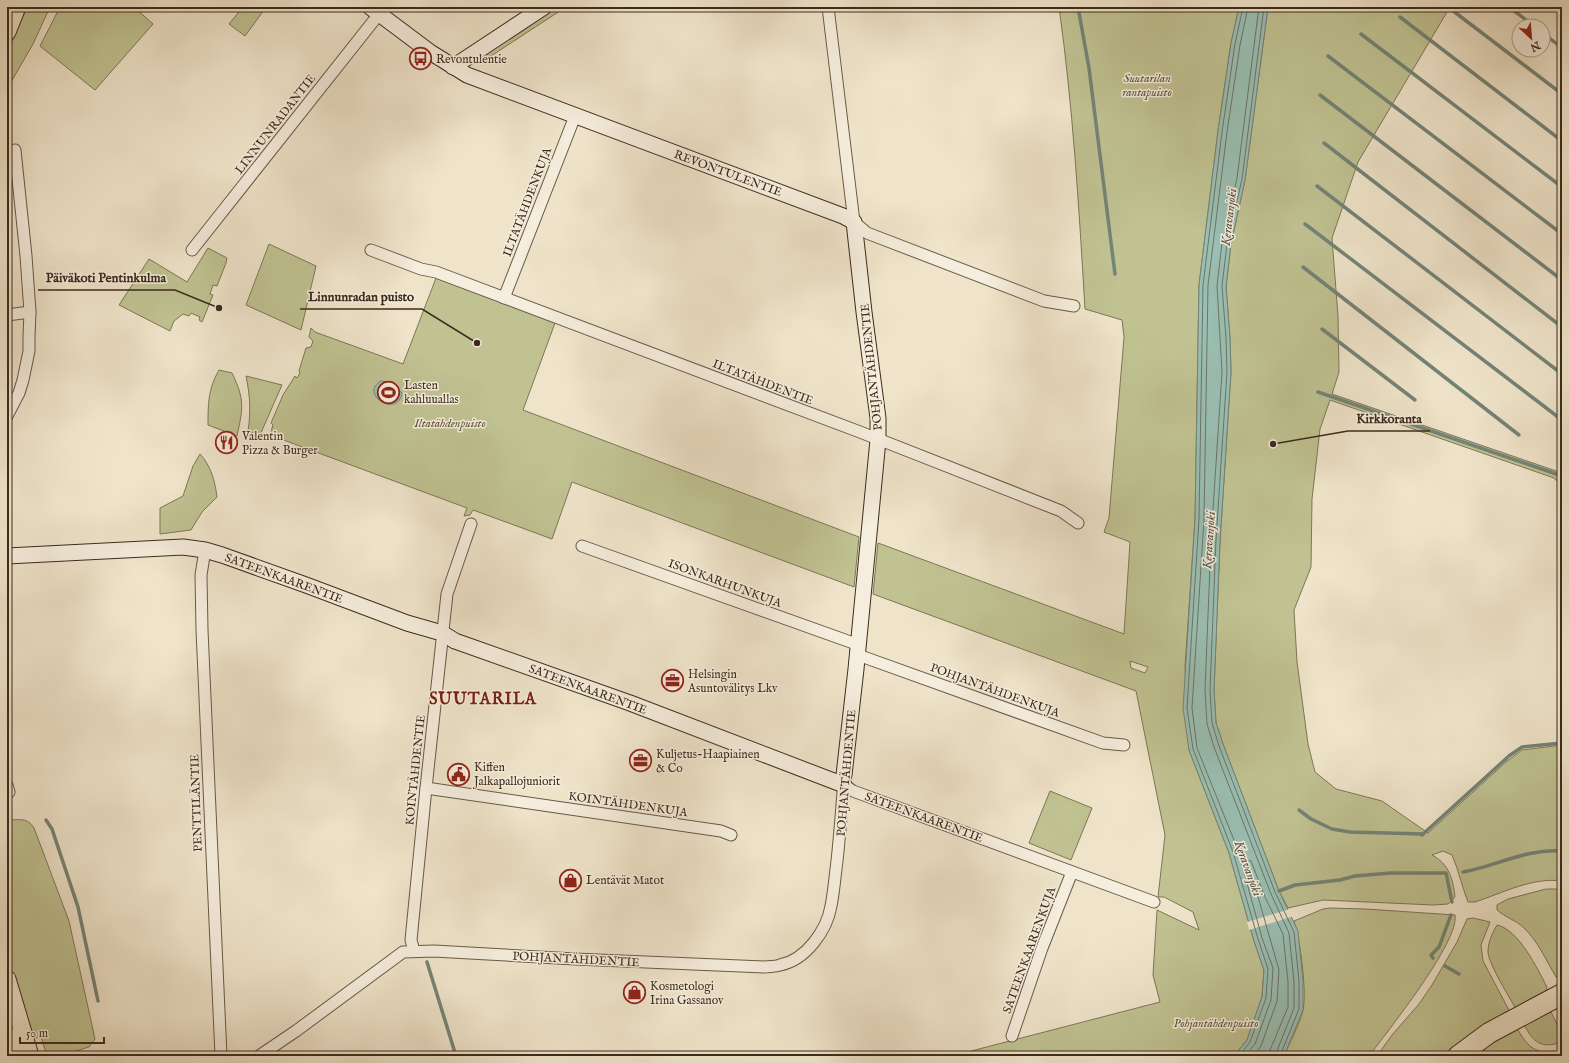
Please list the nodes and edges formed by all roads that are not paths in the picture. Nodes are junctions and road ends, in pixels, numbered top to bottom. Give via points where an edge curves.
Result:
1 (17, 7) edge
2 (544, 7) edge
3 (828, 7) edge
4 (375, 10) edge
5 (7, 32) edge
6 (453, 67) junction
7 (575, 116) junction
8 (15, 150) dead end
9 (854, 222) junction
10 (192, 250) dead end
11 (371, 250) dead end
12 (504, 298) junction
13 (1074, 306) dead end
14 (30, 312) junction
15 (7, 315) edge
16 (7, 416) edge
17 (878, 440) junction
18 (1078, 523) dead end
19 (471, 524) dead end
20 (582, 546) dead end
21 (206, 550) junction
22 (7, 556) edge
23 (442, 633) junction
24 (858, 650) junction
25 (1124, 745) dead end
26 (844, 780) junction
27 (426, 788) junction
28 (731, 835) dead end
29 (1072, 872) junction
30 (1154, 902) dead end
31 (414, 951) junction
32 (7, 979) edge
33 (1562, 996) edge
34 (7, 1035) edge
35 (1012, 1036) dead end
36 (13, 1056) edge
37 (30, 1056) edge
38 (222, 1056) edge
39 (259, 1056) edge
40 (1458, 1056) edge

1 - 5 main road
2 - 6 street
3 - 9 street, POHJANTÄHDENTIE
4 - 6 street, REVONTULENTIE
4 - 10 street, LINNUNRADANTIE
6 - 7 street, REVONTULENTIE via 467,75
7 - 9 street, REVONTULENTIE
7 - 12 street, ILTATÄHDENKUJA
8 - 14 street
9 - 13 street, REVONTULENTIE via 868,233 1044,302
9 - 17 street, POHJANTÄHDENTIE via 878,418
11 - 12 street, ILTATÄHDENTIE
12 - 17 street, ILTATÄHDENTIE
14 - 15 street
14 - 16 street via 29,351 23,380
17 - 18 street, ILTATÄHDENTIE via 1061,511
17 - 24 street, POHJANTÄHDENTIE
19 - 23 street, KOINTÄHDENTIE via 447,594
20 - 24 street, ISONKARHUNKUJA
21 - 22 street, SATEENKAARENTIE via 183,547
21 - 23 street, SATEENKAARENTIE via 407,623
21 - 38 street, PENTTILÄNTIE via 201,575 202,630
23 - 26 street, SATEENKAARENTIE via 455,642
23 - 27 street, KOINTÄHDENTIE
24 - 25 street, POHJANTÄHDENKUJA via 1103,743
24 - 26 street, POHJANTÄHDENTIE
26 - 29 street, SATEENKAARENTIE via 853,791
26 - 31 street, POHJANTÄHDENTIE via 840,837 831,907 826,924 818,937 798,957 789,962 765,967
27 - 28 street, KOINTÄHDENKUJA via 721,831
27 - 31 street, KOINTÄHDENTIE via 411,940
29 - 30 street, SATEENKAARENTIE
29 - 35 street, SATEENKAARENKUJA via 1042,948
31 - 39 street, POHJANTÄHDENTIE via 403,952
32 - 37 main road
33 - 40 highway via 1489,1034
34 - 36 main road

